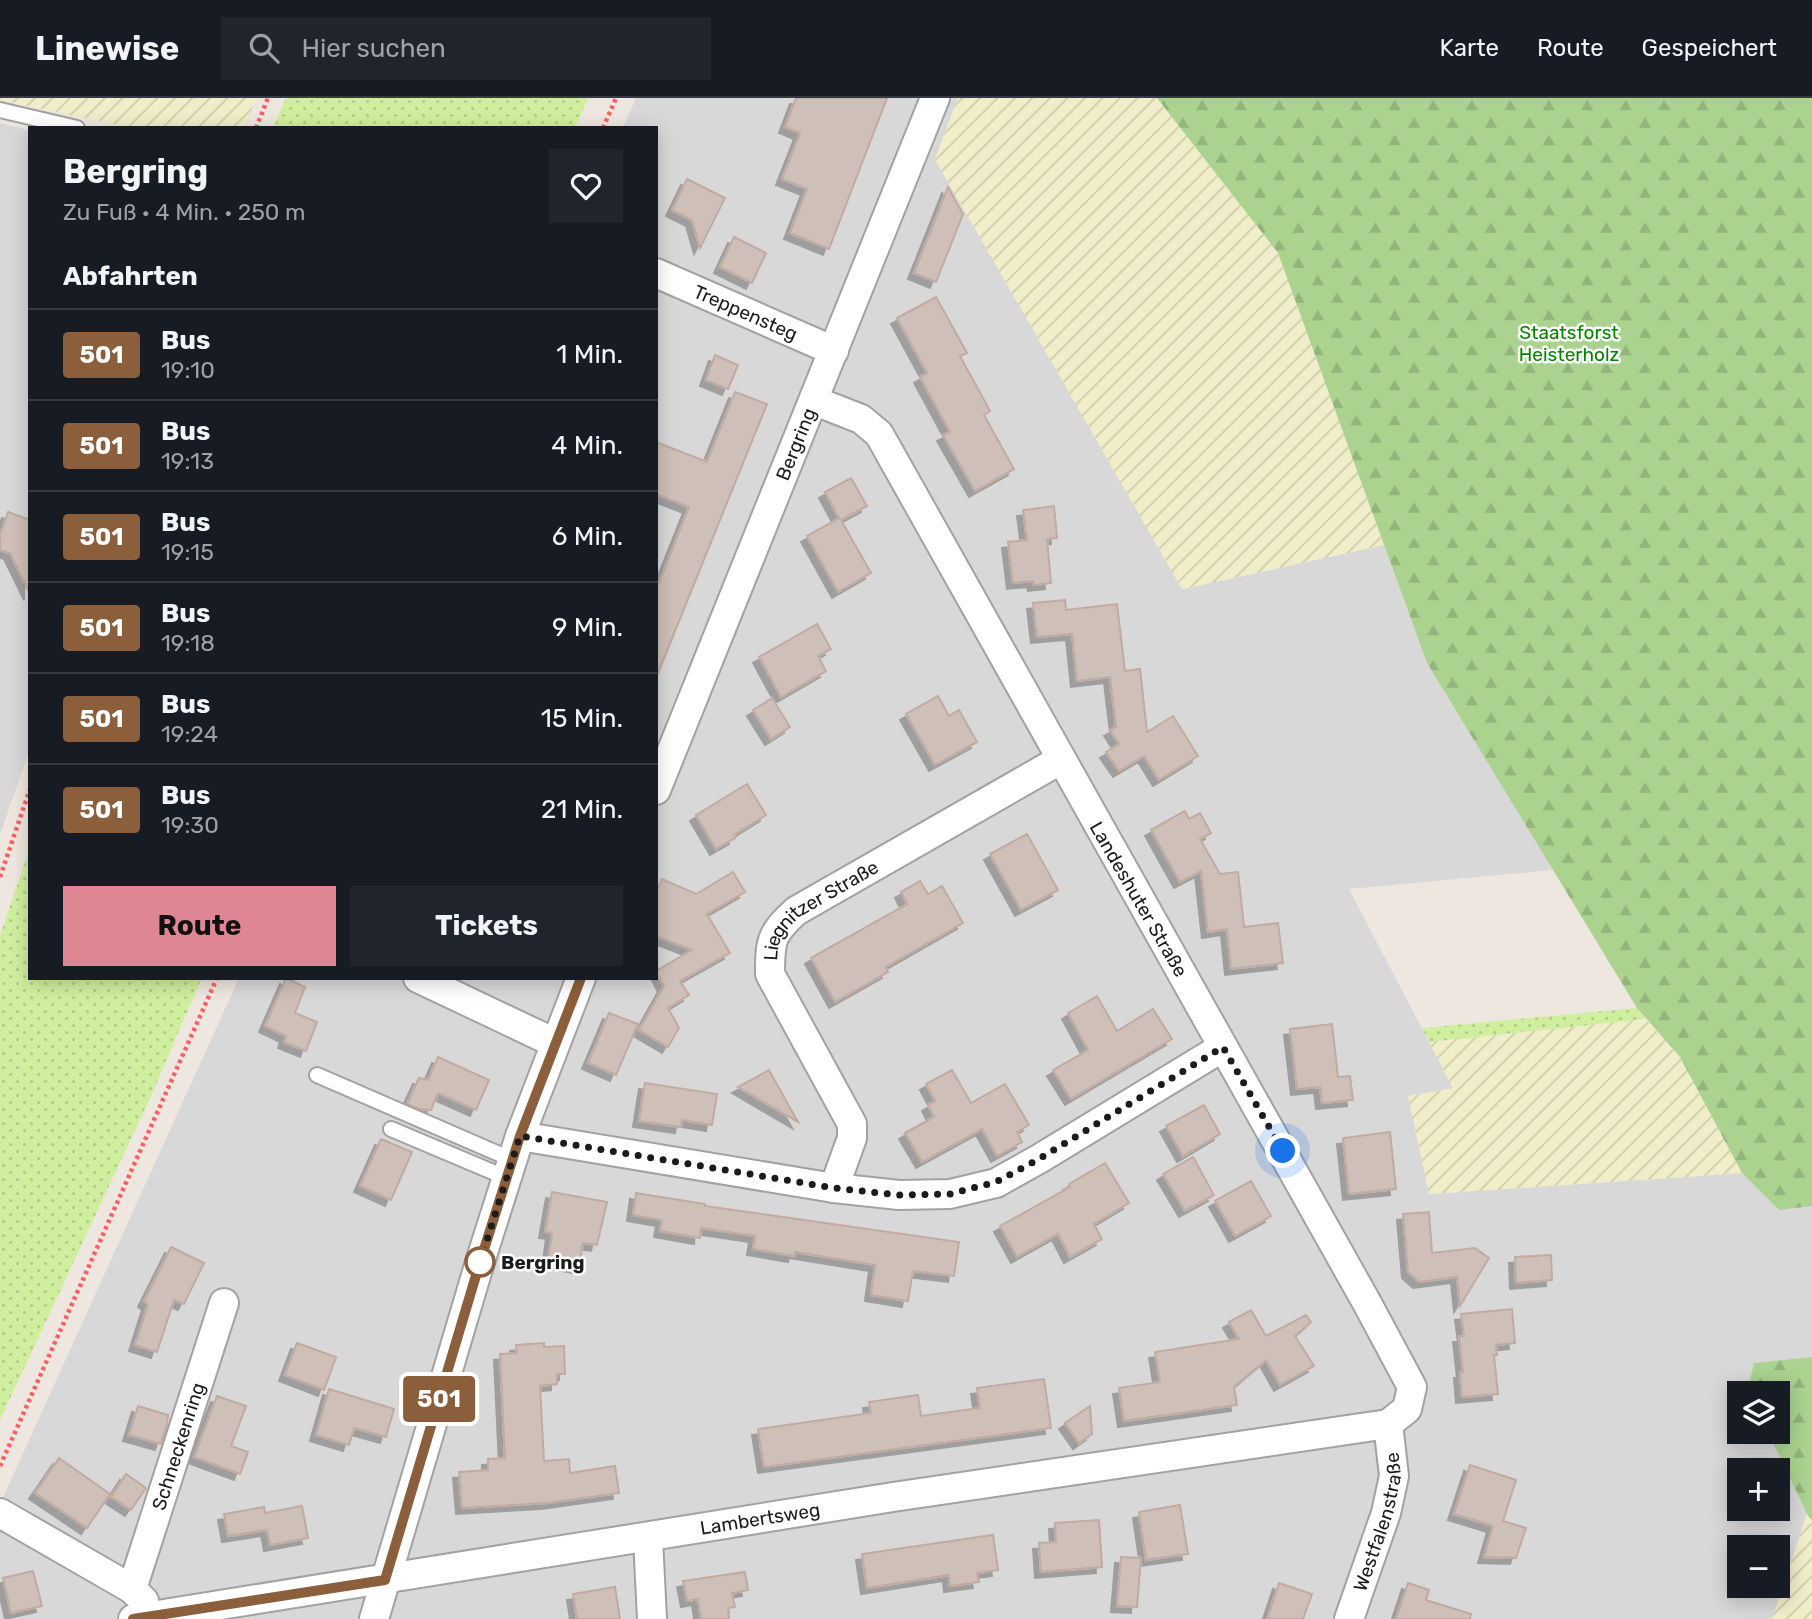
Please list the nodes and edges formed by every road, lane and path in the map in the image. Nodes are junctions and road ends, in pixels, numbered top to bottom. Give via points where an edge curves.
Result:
1 (268, 98) edge
2 (616, 98) edge
3 (935, 98) edge
4 (0, 110) edge
5 (69, 126) edge
6 (257, 126) edge
7 (604, 126) edge
8 (658, 274) edge
9 (834, 351) junction
10 (815, 401) junction
11 (1060, 760) junction
12 (658, 785) edge
13 (28, 795) edge
14 (0, 877) edge
15 (216, 980) edge
16 (422, 980) edge
17 (580, 980) edge
18 (555, 1043) junction
19 (1223, 1047) junction
20 (317, 1075) dead end
21 (391, 1129) dead end
22 (513, 1158) junction
23 (834, 1188) junction
24 (224, 1303) dead end
25 (1388, 1424) junction
26 (0, 1466) edge
27 (0, 1513) edge
28 (648, 1538) junction
29 (385, 1580) junction
30 (132, 1589) junction
31 (149, 1617) edge
32 (374, 1619) edge
33 (652, 1619) edge
34 (1349, 1619) edge

1 - 6 path
2 - 7 path
3 - 9 street, Bergring
4 - 5 lane
8 - 9 street, Treppensteg
9 - 10 street, Bergring
10 - 11 street, Landeshuter Straße via 861,419 879,434
10 - 12 street, Bergring
11 - 19 street, Landeshuter Straße
11 - 23 street, Liegnitzer Straße via 796,911 777,929 770,948 770,974 852,1124 852,1138
13 - 14 path
15 - 26 path
16 - 18 street
17 - 18 street
18 - 22 street
19 - 23 street via 996,1182 950,1194 899,1195
19 - 25 street, Landeshuter Straße via 1412,1387 1407,1409
20 - 22 lane
21 - 22 lane
22 - 23 street
22 - 29 street
24 - 30 street, Schneckenring
25 - 28 street, Lambertsweg
25 - 34 street, Westfalenstraße via 1394,1476
27 - 30 street
28 - 29 street, Lambertsweg
28 - 33 street
29 - 31 street, Lambertsweg
29 - 32 street
30 - 31 street

